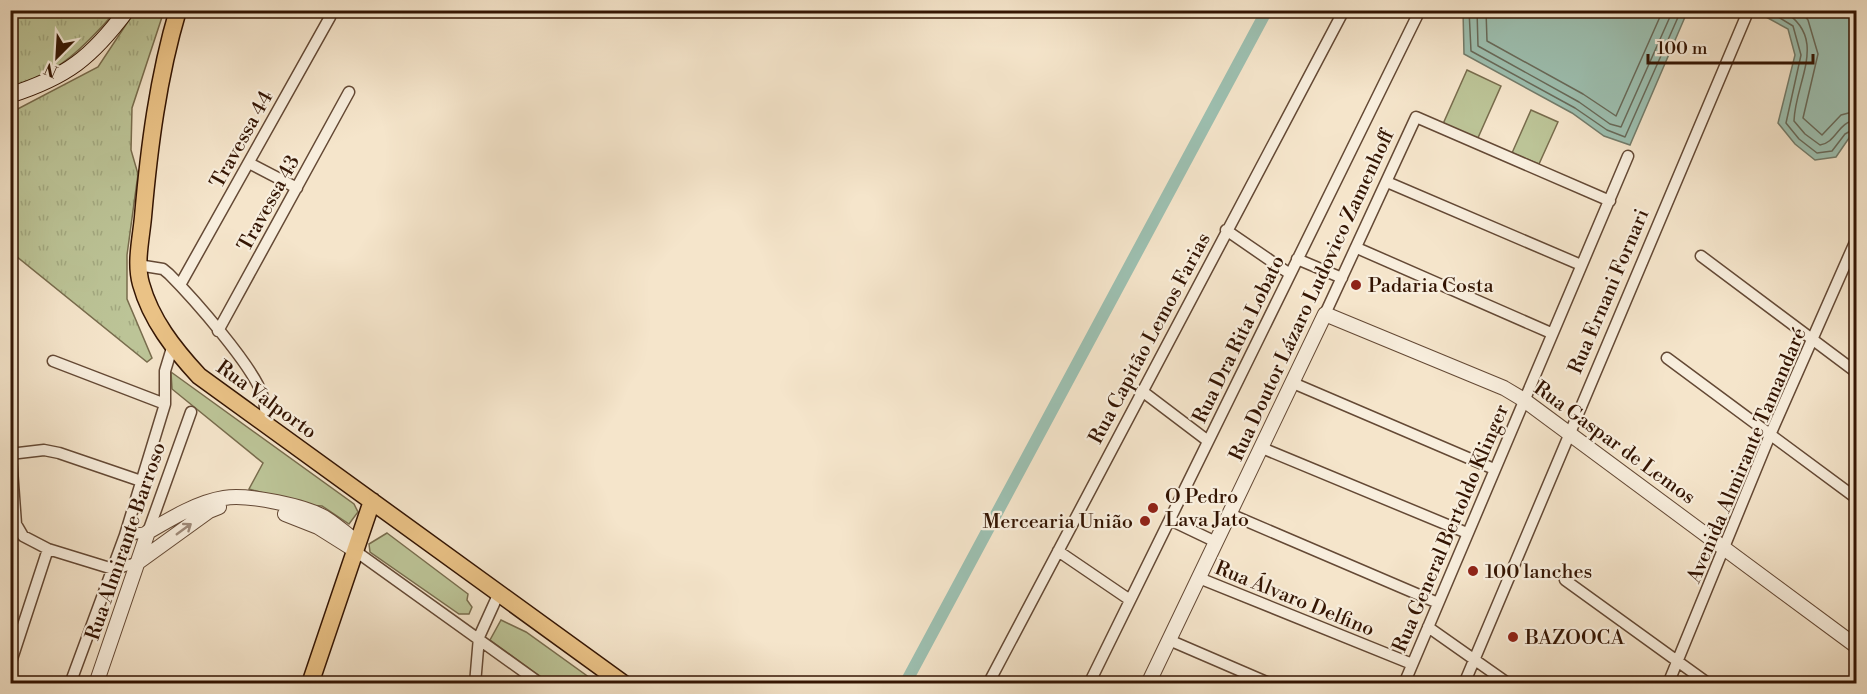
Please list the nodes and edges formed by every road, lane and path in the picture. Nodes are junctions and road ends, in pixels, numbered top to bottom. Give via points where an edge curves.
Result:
1 (178, 10) edge
2 (331, 10) edge
3 (1344, 10) edge
4 (1420, 10) edge
5 (122, 14) edge
6 (1747, 14) dead end
7 (349, 93) dead end
8 (10, 95) edge
9 (1628, 156) dead end
10 (249, 163) junction
11 (1387, 182) junction
12 (297, 188) junction
13 (1610, 201) junction
14 (1226, 230) junction
15 (1857, 240) edge
16 (1357, 248) junction
17 (1701, 256) dead end
18 (1297, 259) junction
19 (138, 265) junction
20 (1581, 265) junction
21 (1290, 274) junction
22 (1342, 278) junction
23 (180, 285) junction
24 (1325, 314) junction
25 (218, 331) junction
26 (1551, 333) junction
27 (1814, 340) junction
28 (172, 348) junction
29 (1667, 358) dead end
30 (54, 361) dead end
31 (1857, 372) edge
32 (1293, 383) junction
33 (1142, 392) junction
34 (1524, 400) junction
35 (165, 404) junction
36 (191, 412) dead end
37 (266, 425) junction
38 (1568, 432) junction
39 (1770, 435) junction
40 (1208, 441) junction
41 (10, 442) edge
42 (1262, 448) junction
43 (12, 454) edge
44 (1494, 469) junction
45 (141, 481) junction
46 (1857, 498) edge
47 (372, 501) junction
48 (208, 507) junction
49 (1230, 514) junction
50 (1170, 520) junction
51 (148, 532) junction
52 (1467, 533) junction
53 (125, 535) junction
54 (1216, 542) junction
55 (355, 546) junction
56 (1726, 548) junction
57 (48, 549) junction
58 (1058, 551) junction
59 (137, 563) junction
60 (113, 568) junction
61 (1199, 578) junction
62 (1565, 580) dead end
63 (498, 595) junction
64 (1130, 600) junction
65 (1438, 603) junction
66 (1428, 627) junction
67 (479, 637) junction
68 (1169, 640) junction
69 (1857, 646) edge
70 (1474, 658) junction
71 (1678, 660) junction
72 (1412, 664) junction
73 (10, 665) edge
74 (70, 684) edge
75 (96, 684) edge
76 (310, 684) edge
77 (475, 684) edge
78 (541, 684) edge
79 (624, 684) edge
80 (988, 684) edge
81 (1089, 684) edge
82 (1148, 684) edge
83 (1271, 684) edge
84 (1404, 684) edge
85 (1464, 684) edge
86 (1509, 684) edge
87 (1668, 684) edge
88 (1709, 684) edge

1 - 19 main road, Rua Valporto via 166,49
2 - 10 street, Travessa 44
3 - 14 street, Rua Capitão Lemos Farias
4 - 18 street, Rua Dra Rita Lobato
5 - 8 main road via 74,68 51,81
6 - 38 street, Rua Ernani Fornari
7 - 12 street, Travessa 43
9 - 13 street, Rua General Bertoldo Klinger
10 - 12 street
10 - 23 street, Travessa 44
11 - 13 street, Rua Doutor Lázaro Ludovico Zamenhoff via 1416,117
11 - 16 street, Rua Doutor Lázaro Ludovico Zamenhoff
11 - 20 street
12 - 25 street, Travessa 43
13 - 20 street, Rua General Bertoldo Klinger
14 - 21 street
14 - 33 street, Rua Capitão Lemos Farias
15 - 27 street, Avenida Almirante Tamandaré
16 - 22 street, Rua Doutor Lázaro Ludovico Zamenhoff
16 - 26 street
17 - 27 street
18 - 21 street, Rua Dra Rita Lobato
18 - 22 street
19 - 23 street via 163,269
19 - 28 main road, Rua Valporto via 149,308
20 - 26 street, Rua General Bertoldo Klinger
21 - 40 street, Rua Dra Rita Lobato
22 - 24 street, Rua Doutor Lázaro Ludovico Zamenhoff
23 - 25 street
24 - 32 street, Rua Doutor Lázaro Ludovico Zamenhoff
24 - 34 street, Rua Gaspar de Lemos via 1504,388
25 - 37 street via 257,382 264,398
26 - 34 street, Rua General Bertoldo Klinger
27 - 31 street
27 - 39 street, Avenida Almirante Tamandaré
28 - 35 street via 165,371
28 - 37 main road, Rua Valporto via 199,376
29 - 39 street
30 - 35 street
32 - 42 street, Rua Doutor Lázaro Ludovico Zamenhoff
32 - 44 street
33 - 40 street
33 - 58 street, Rua Capitão Lemos Farias
34 - 38 street, Rua Gaspar de Lemos
34 - 44 street, Rua General Bertoldo Klinger
35 - 45 street
36 - 51 street, Rua Almirante Barroso
37 - 47 main road, Rua Valporto
38 - 56 street, Rua Gaspar de Lemos
38 - 70 street, Rua Ernani Fornari
39 - 46 street
39 - 56 street, Avenida Almirante Tamandaré
40 - 50 street, Rua Dra Rita Lobato
41 - 43 street
42 - 49 street, Rua Doutor Lázaro Ludovico Zamenhoff
42 - 52 street
43 - 45 street via 44,450 59,453
43 - 57 street via 16,524 23,536
44 - 52 street, Rua General Bertoldo Klinger
45 - 53 street
47 - 55 main road
47 - 63 main road, Rua Valporto
48 - 51 street
48 - 55 street via 238,504 297,517
59 -> 48 street
49 - 54 street, Rua Doutor Lázaro Ludovico Zamenhoff
49 - 65 street
50 - 54 street
50 - 64 street, Rua Dra Rita Lobato
51 - 53 street
51 - 59 street, Rua Almirante Barroso
52 - 65 street, Rua General Bertoldo Klinger
53 - 60 street
54 - 61 street, Rua Doutor Lázaro Ludovico Zamenhoff
55 - 67 street
55 - 76 main road
56 - 69 street, Rua Gaspar de Lemos
56 - 71 street, Avenida Almirante Tamandaré
57 - 60 street
57 - 73 street
58 - 64 street
58 - 80 street, Rua Capitão Lemos Farias
59 - 60 street
59 - 75 street, Rua Almirante Barroso
60 - 74 street
61 - 68 street, Rua Doutor Lázaro Ludovico Zamenhoff
61 - 72 street, Rua Álvaro Delfino
62 - 71 street
63 - 67 street
63 - 79 main road, Rua Valporto
64 - 81 street, Rua Dra Rita Lobato
65 - 66 street, Rua General Bertoldo Klinger
66 - 70 street
66 - 72 street, Rua General Bertoldo Klinger
67 - 77 street
67 - 78 street
68 - 82 street, Rua Doutor Lázaro Ludovico Zamenhoff
68 - 83 street
70 - 85 street, Rua Ernani Fornari
70 - 86 street
71 - 87 street, Avenida Almirante Tamandaré
71 - 88 street
72 - 84 street, Rua General Bertoldo Klinger

